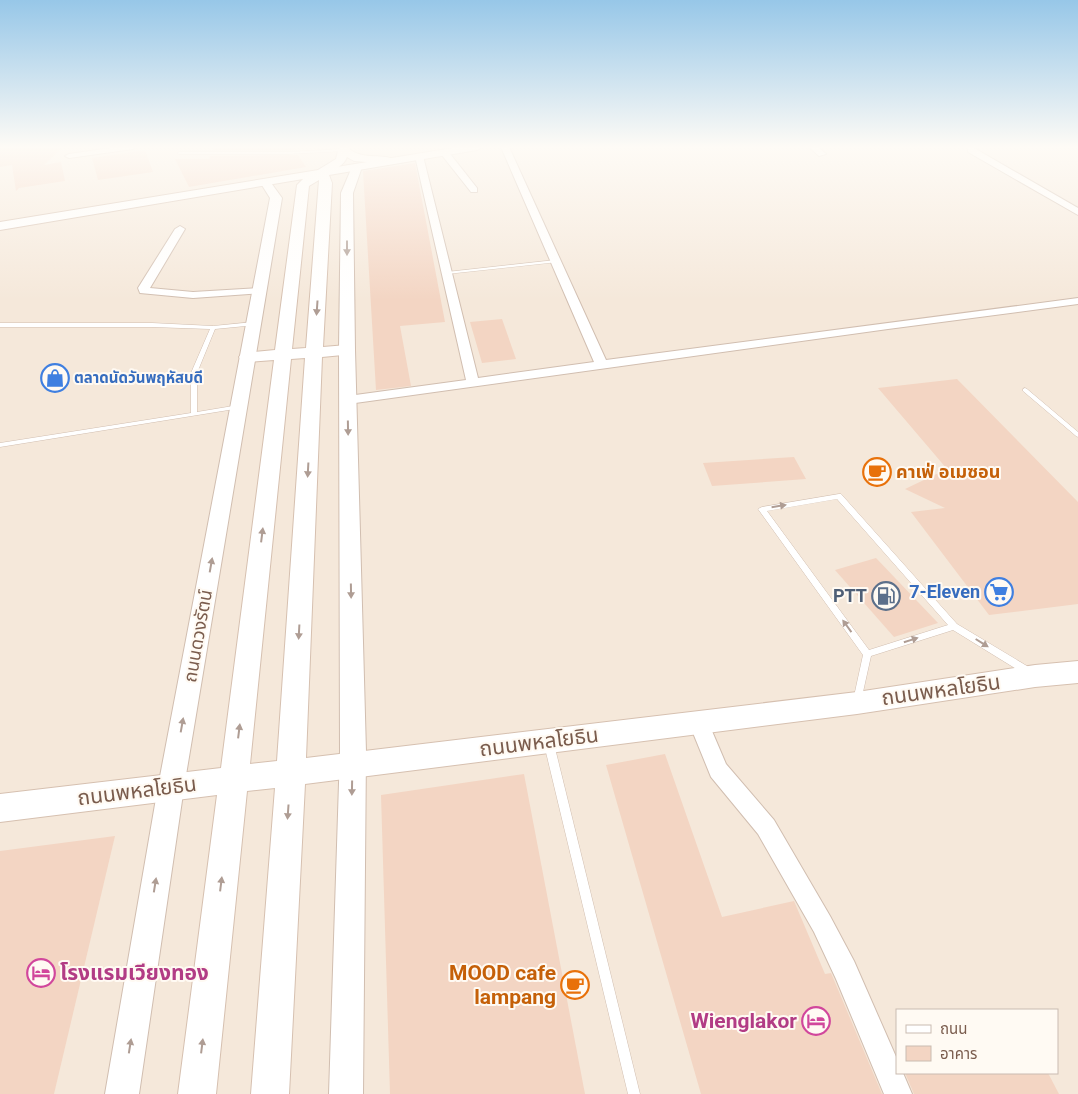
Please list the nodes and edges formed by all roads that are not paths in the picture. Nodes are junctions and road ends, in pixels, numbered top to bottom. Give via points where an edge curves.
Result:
1 (168, 198) edge
2 (276, 198) edge
3 (302, 198) edge
4 (325, 198) edge
5 (346, 198) edge
6 (429, 198) edge
7 (528, 198) edge
8 (1054, 198) edge
9 (1078, 212) edge
10 (0, 226) edge
11 (180, 229) dead end
12 (556, 261) junction
13 (447, 273) junction
14 (260, 291) junction
15 (1078, 301) edge
16 (254, 324) junction
17 (0, 325) edge
18 (213, 328) junction
19 (347, 350) junction
20 (314, 352) junction
21 (284, 355) junction
22 (248, 358) junction
23 (602, 365) junction
24 (474, 382) junction
25 (1025, 390) dead end
26 (348, 400) junction
27 (239, 408) junction
28 (194, 414) junction
29 (1078, 435) edge
30 (0, 445) edge
31 (954, 626) junction
32 (867, 654) junction
33 (1078, 672) edge
34 (1035, 676) junction
35 (857, 703) junction
36 (698, 723) junction
37 (548, 742) junction
38 (353, 764) junction
39 (291, 772) junction
40 (233, 779) junction
41 (171, 787) junction
42 (0, 808) edge
43 (122, 1094) edge
44 (197, 1094) edge
45 (270, 1094) edge
46 (346, 1094) edge
47 (634, 1094) edge
48 (898, 1094) edge

1 - 10 main road
2 - 14 street, ถนนดวงรัตน์
3 - 21 main road
4 -> 20 main road
5 -> 19 street
6 - 13 street
7 - 12 street
8 - 9 street
11 - 14 street via 158,261 144,291 193,295
12 - 13 lane
12 - 23 street
13 - 24 street
14 - 16 street, ถนนดวงรัตน์
15 - 23 street
16 - 18 lane
16 - 22 street, ถนนดวงรัตน์
17 - 18 lane
18 - 28 lane via 194,373
19 - 20 main road
19 - 26 street
20 - 21 main road
20 -> 39 main road
21 - 22 main road
40 -> 21 main road
22 - 27 street, ถนนดวงรัตน์
23 - 24 street
24 - 26 street
25 - 29 lane
26 -> 38 street
27 - 28 lane
41 -> 27 street, ถนนดวงรัตน์
28 - 30 lane
32 -> 31 lane
32 -> 31 lane via 762,509 839,496
31 -> 34 lane
32 - 35 lane
33 - 34 main road, ถนนพหลโยธิน
34 - 35 main road, ถนนพหลโยธิน
35 - 36 main road, ถนนพหลโยธิน
36 - 37 main road, ถนนพหลโยธิน
36 - 48 street via 718,770 766,827 822,924
37 - 38 main road, ถนนพหลโยธิน
37 - 47 lane
38 - 39 main road, ถนนพหลโยธิน
38 -> 46 street
39 - 40 main road, ถนนพหลโยธิน
39 -> 45 main road
40 - 41 main road, ถนนพหลโยธิน
44 -> 40 main road
41 - 42 main road, ถนนพหลโยธิน
43 -> 41 street, ถนนดวงรัตน์

